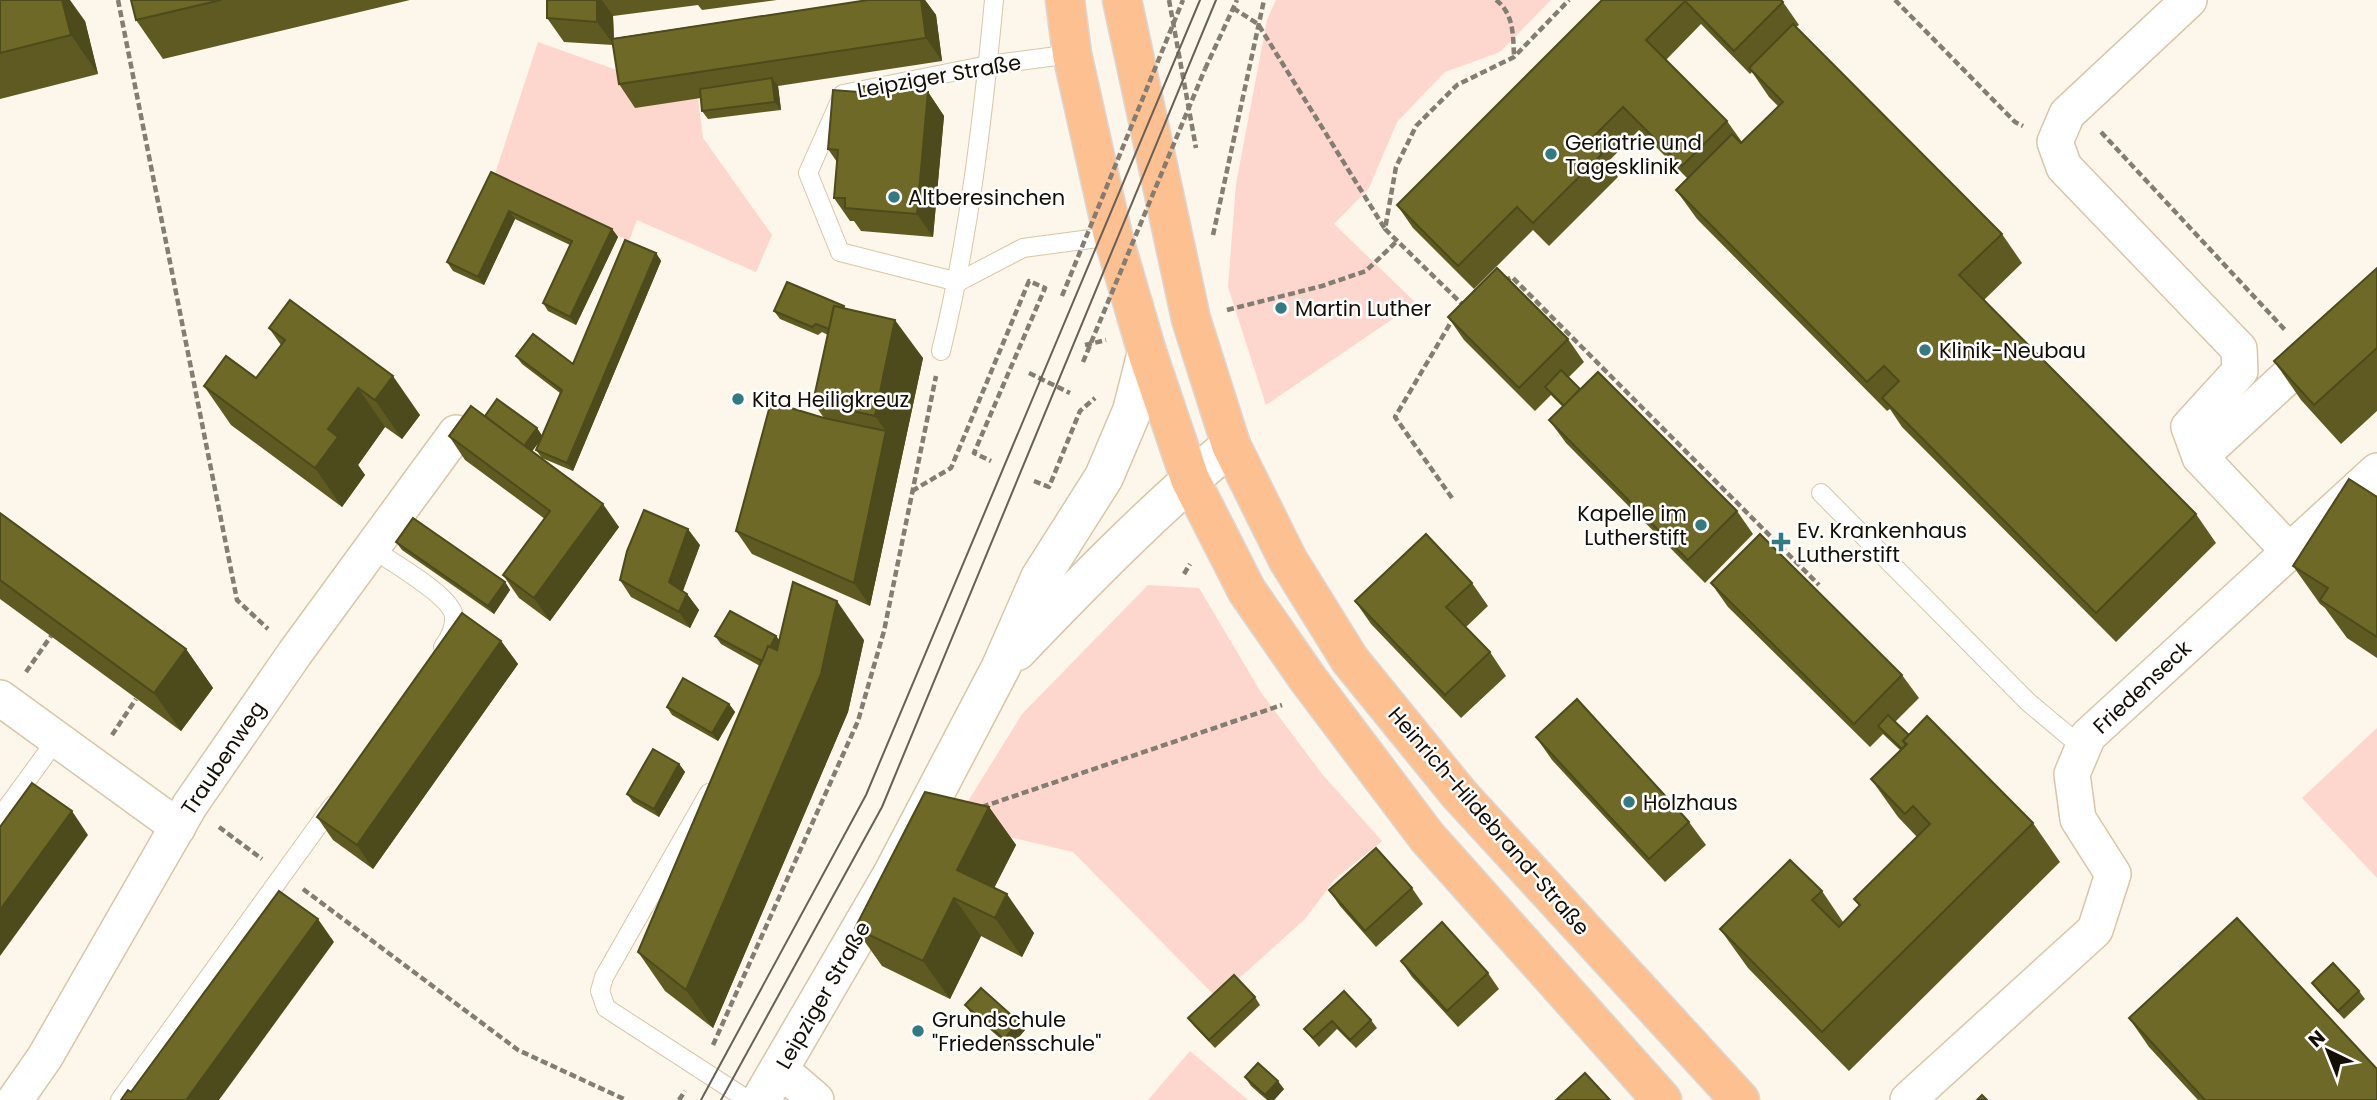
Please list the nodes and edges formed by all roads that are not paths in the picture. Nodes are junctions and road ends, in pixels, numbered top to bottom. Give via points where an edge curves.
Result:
1 (994, 0) edge
2 (1065, 0) edge
3 (1122, 0) edge
4 (2189, 0) edge
5 (1072, 54) junction
6 (988, 65) junction
7 (1113, 236) junction
8 (958, 282) junction
9 (2377, 294) edge
10 (941, 351) road end
11 (1147, 352) junction
12 (456, 433) edge
13 (1231, 445) junction
14 (2200, 457) junction
15 (2377, 471) edge
16 (1190, 479) junction
17 (1821, 493) dead end
18 (373, 549) junction
19 (2289, 551) junction
20 (434, 659) edge
21 (1001, 667) junction
22 (2, 700) edge
23 (57, 739) junction
24 (2083, 748) junction
25 (719, 775) edge
26 (341, 793) edge
27 (184, 816) junction
28 (0, 817) edge
29 (771, 1085) edge
30 (15, 1100) edge
31 (120, 1100) edge
32 (748, 1100) edge
33 (816, 1100) edge
34 (1662, 1100) edge
35 (1740, 1100) edge
36 (1908, 1100) edge

1 - 6 lane
2 - 5 main road
3 - 13 main road via 1191,319
4 - 14 street via 2067,114 2055,142 2064,167 2239,349 2240,371 2189,427
5 - 6 lane, Leipziger Straße
5 - 7 main road
6 - 8 lane
6 - 8 lane, Leipziger Straße via 843,94 808,173 840,252
7 - 8 lane via 1023,248
7 - 11 main road
8 - 10 lane
9 - 14 street
11 - 16 main road
11 - 21 street, Leipziger Straße via 1132,411 1110,465 1040,578
12 - 18 street, Traubenweg
13 - 16 street, Leipziger Straße
13 - 35 main road, Heinrich-Hildebrand-Straße via 1288,559 1350,660 1459,793
14 - 19 street
15 - 19 street, Friedenseck
16 - 21 street, Leipziger Straße
16 - 34 main road via 1247,591 1427,837
17 - 24 lane via 2028,702
18 - 20 lane via 445,599 454,615 450,637
18 - 27 street, Traubenweg via 295,653
19 - 24 street, Friedenseck via 2088,736
21 - 29 street, Leipziger Straße via 892,875
22 - 23 street
23 - 27 street via 92,765
23 - 28 lane
24 - 36 street, Friedenseck via 2073,774 2078,819 2113,874 2095,930
25 - 32 lane via 600,991 606,1008
26 - 31 lane
27 - 30 street, Traubenweg via 45,1057
29 - 33 street

